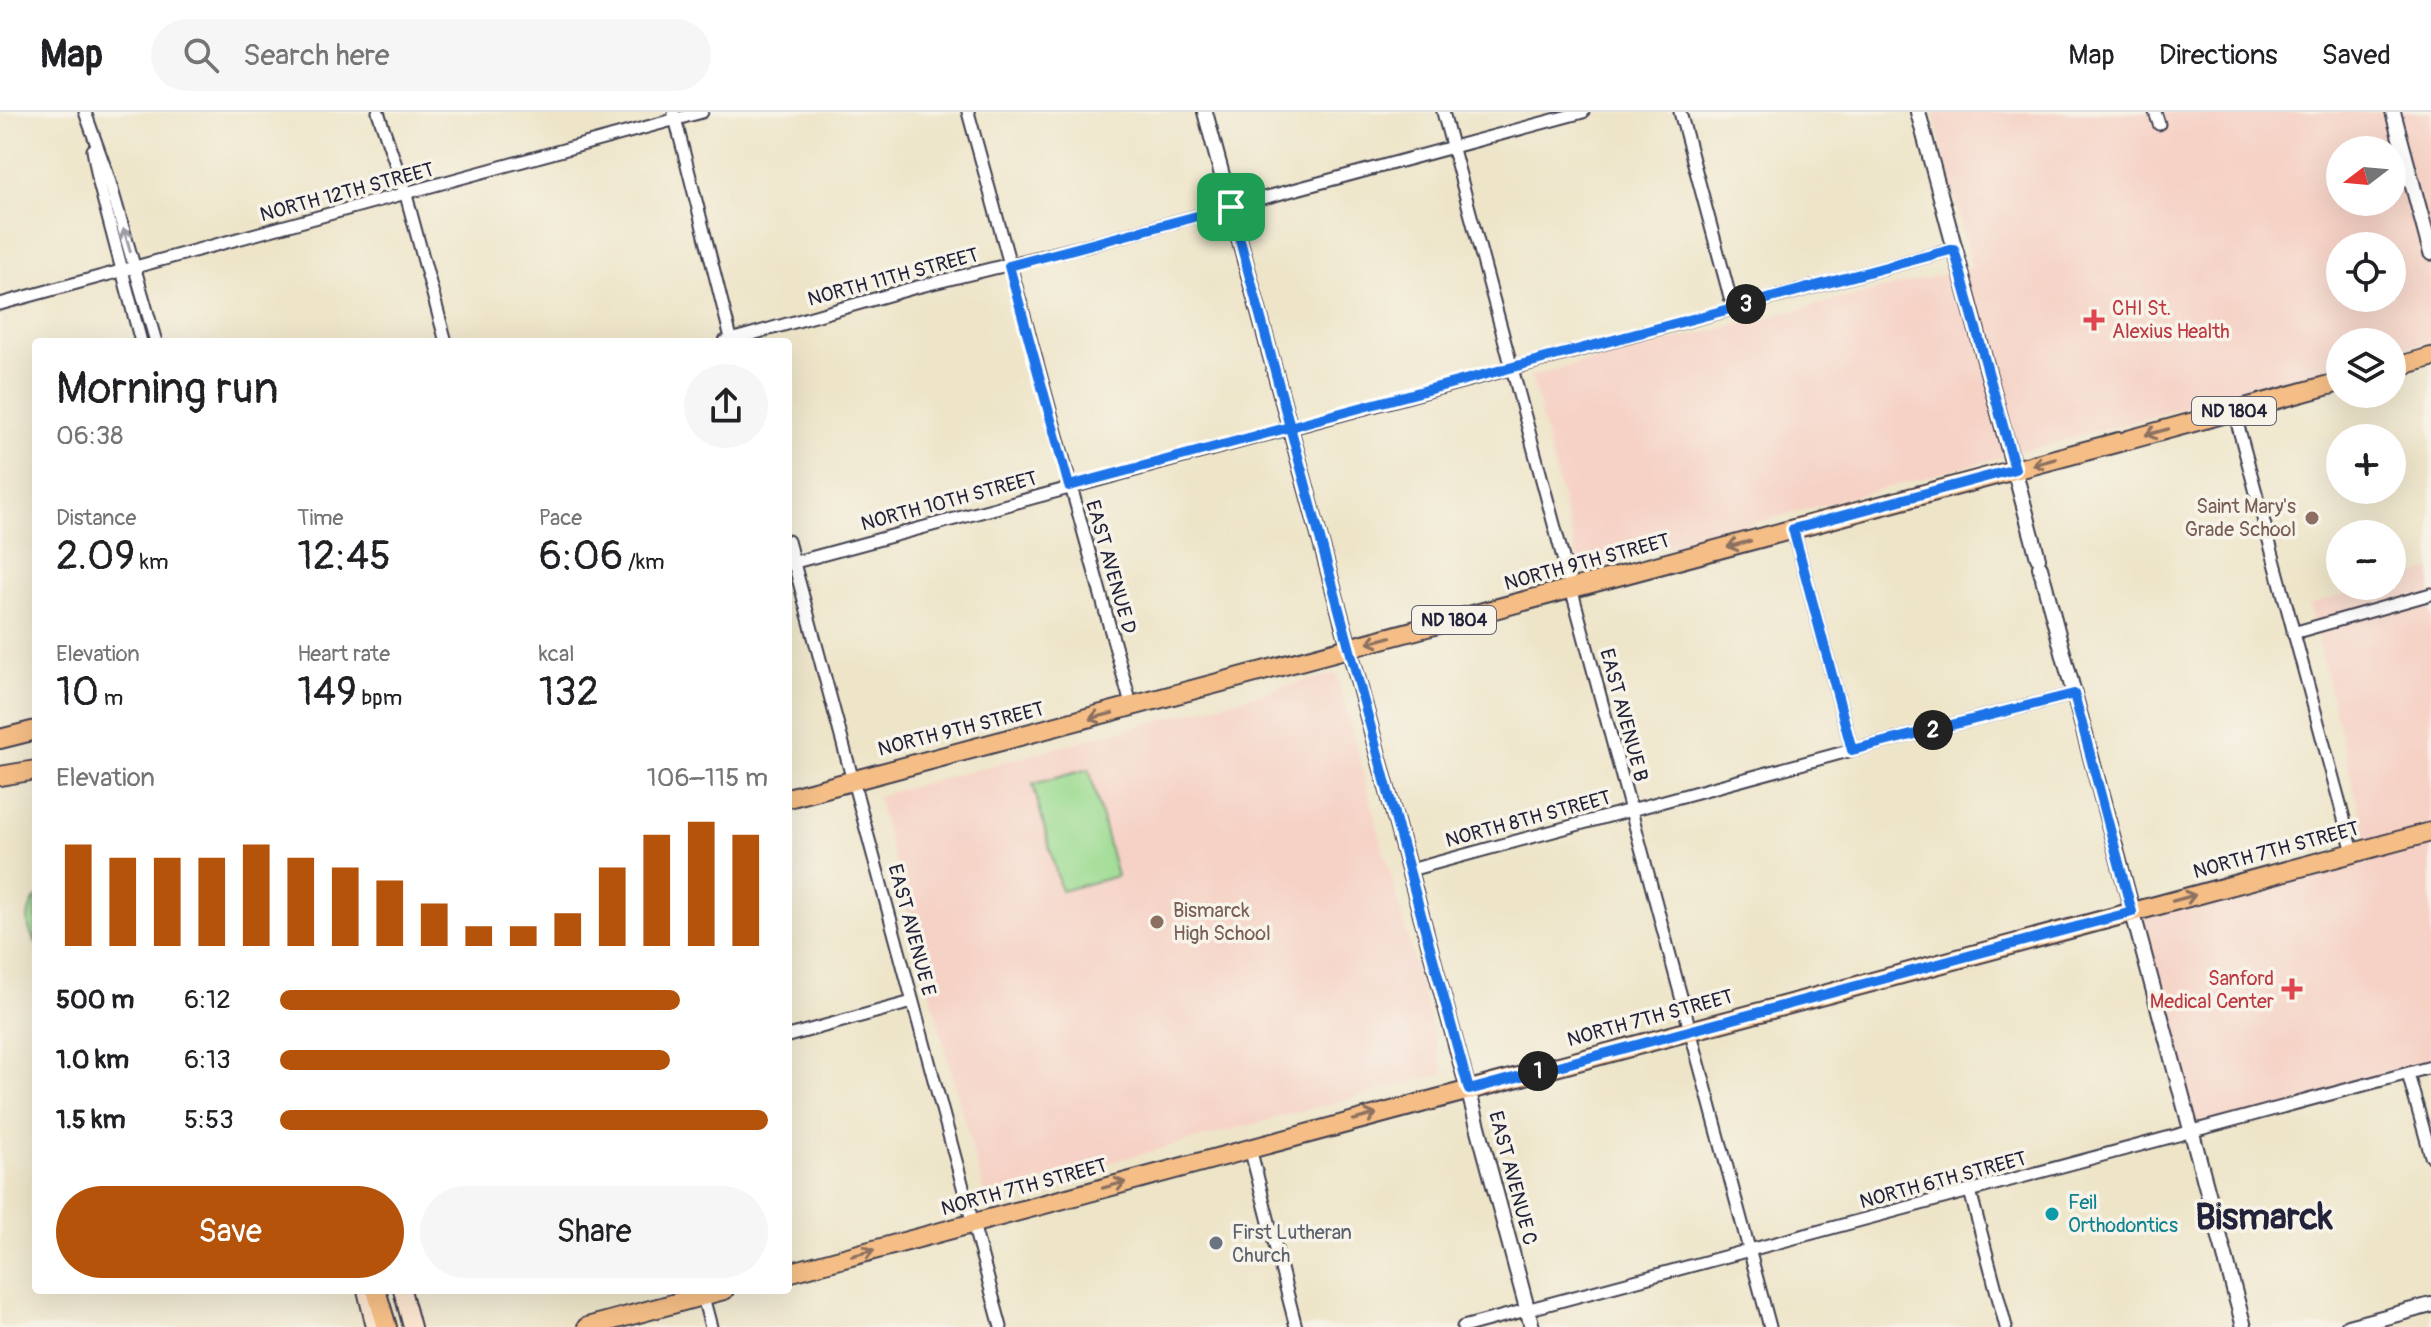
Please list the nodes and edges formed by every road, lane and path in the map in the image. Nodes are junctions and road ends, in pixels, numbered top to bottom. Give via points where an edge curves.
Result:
1 (85, 112) edge
2 (378, 112) edge
3 (702, 112) edge
4 (968, 112) edge
5 (1205, 112) edge
6 (1443, 112) edge
7 (1583, 112) edge
8 (1680, 112) edge
9 (1918, 112) edge
10 (2393, 112) edge
11 (674, 116) edge
12 (92, 137) junction
13 (1452, 146) junction
14 (406, 195) junction
15 (1231, 207) junction
16 (1954, 249) junction
17 (2431, 253) edge
18 (1009, 266) junction
19 (135, 267) junction
20 (122, 271) junction
21 (0, 304) edge
22 (1733, 308) junction
23 (140, 338) edge
24 (155, 338) edge
25 (445, 338) edge
26 (728, 338) edge
27 (739, 338) edge
28 (2431, 357) edge
29 (2406, 364) edge
30 (1512, 367) junction
31 (2326, 386) edge
32 (2234, 411) junction
33 (1290, 427) junction
34 (2015, 469) junction
35 (1069, 486) junction
36 (1793, 529) junction
37 (792, 563) edge
38 (792, 566) edge
39 (1572, 589) junction
40 (2431, 594) edge
41 (2293, 633) junction
42 (1349, 648) junction
43 (2074, 694) junction
44 (1132, 708) junction
45 (32, 723) edge
46 (32, 731) edge
47 (0, 737) edge
48 (1852, 750) junction
49 (32, 771) edge
50 (0, 776) edge
51 (853, 780) junction
52 (792, 797) edge
53 (1631, 810) junction
54 (2431, 832) edge
55 (2353, 852) junction
56 (1410, 870) junction
57 (2132, 912) junction
58 (912, 1002) junction
59 (1690, 1030) junction
60 (792, 1035) edge
61 (2431, 1067) edge
62 (2408, 1074) junction
63 (1469, 1090) junction
64 (2191, 1132) junction
65 (1250, 1148) junction
66 (2431, 1156) edge
67 (1970, 1191) junction
68 (973, 1224) junction
69 (1749, 1249) junction
70 (792, 1272) edge
71 (367, 1294) edge
72 (377, 1294) edge
73 (403, 1294) edge
74 (699, 1294) edge
75 (702, 1294) edge
76 (2431, 1305) edge
77 (1527, 1311) junction
78 (375, 1327) edge
79 (387, 1327) edge
80 (412, 1327) edge
81 (587, 1327) edge
82 (711, 1327) edge
83 (1001, 1327) edge
84 (1296, 1327) edge
85 (1463, 1327) edge
86 (1532, 1327) edge
87 (1770, 1327) edge
88 (2006, 1327) edge
89 (2244, 1327) edge
90 (2348, 1327) edge

1 - 12 street
2 - 14 street
3 - 11 street, NORTH 12TH STREET
4 - 18 street, EAST AVENUE D
5 - 15 street, EAST AVENUE C
6 - 13 street, EAST AVENUE B
7 - 13 street, NORTH 11TH STREET
8 - 22 street
9 - 16 street
10 - 17 street
11 - 14 street, NORTH 12TH STREET
11 - 26 street
19 -> 12 street
12 - 20 street
13 - 15 street, NORTH 11TH STREET
13 - 30 street, EAST AVENUE B
14 - 19 street, NORTH 12TH STREET
14 - 25 street
15 - 18 street, NORTH 11TH STREET
15 - 33 street, EAST AVENUE C
16 - 22 street, NORTH 10TH STREET
16 - 34 street
18 - 27 street, NORTH 11TH STREET
18 - 35 street, EAST AVENUE D
19 - 20 street, NORTH 12TH STREET
19 - 24 street
20 - 21 street, NORTH 12TH STREET
20 - 23 street
22 - 30 street, NORTH 10TH STREET
28 - 29 main road
30 - 33 street, NORTH 10TH STREET
30 - 39 street, EAST AVENUE B
31 - 32 main road, NORTH 9TH STREET / ND 1804
32 -> 34 main road, NORTH 9TH STREET / ND 1804
32 - 41 street
33 - 35 street, NORTH 10TH STREET
33 - 42 street, EAST AVENUE C
34 - 36 main road, NORTH 9TH STREET / ND 1804
34 - 43 street
35 - 37 street, NORTH 10TH STREET
35 - 44 street, EAST AVENUE D
36 -> 39 main road, NORTH 9TH STREET / ND 1804
36 - 48 street
38 - 51 street, EAST AVENUE E
39 -> 42 main road, NORTH 9TH STREET / ND 1804
39 - 53 street, EAST AVENUE B
40 - 41 street
41 - 55 street
42 - 44 main road, NORTH 9TH STREET / ND 1804
42 - 56 street, EAST AVENUE C
43 - 48 street, NORTH 8TH STREET
43 - 57 street
44 -> 51 main road, NORTH 9TH STREET / ND 1804
45 - 47 street
46 - 47 main road
48 - 53 street, NORTH 8TH STREET
49 - 50 main road
51 - 52 main road, NORTH 9TH STREET / ND 1804
51 - 58 street, EAST AVENUE E
53 - 56 street, NORTH 8TH STREET
53 - 59 street, EAST AVENUE B
54 - 55 main road, NORTH 7TH STREET
57 -> 55 main road, NORTH 7TH STREET
56 - 63 street, EAST AVENUE C
57 - 59 main road, NORTH 7TH STREET
57 - 64 street
58 - 60 street
58 - 68 street, EAST AVENUE E
59 - 63 main road, NORTH 7TH STREET
59 - 69 street, EAST AVENUE B
61 - 62 street, NORTH 6TH STREET
62 - 64 street, NORTH 6TH STREET
62 - 66 street
65 -> 63 main road, NORTH 7TH STREET
63 - 77 street, EAST AVENUE C
64 - 67 street, NORTH 6TH STREET
64 - 89 street
68 -> 65 main road, NORTH 7TH STREET
65 - 84 street
67 - 69 street, NORTH 6TH STREET
67 - 88 street
70 -> 68 main road, NORTH 7TH STREET
68 - 83 street, EAST AVENUE E
69 - 77 street, NORTH 6TH STREET
69 - 87 street, EAST AVENUE B
71 - 78 main road
72 - 79 main road
73 - 80 main road
74 - 81 main road
75 - 82 street
76 - 90 street
77 - 85 street, NORTH 6TH STREET
77 - 86 street, EAST AVENUE C

